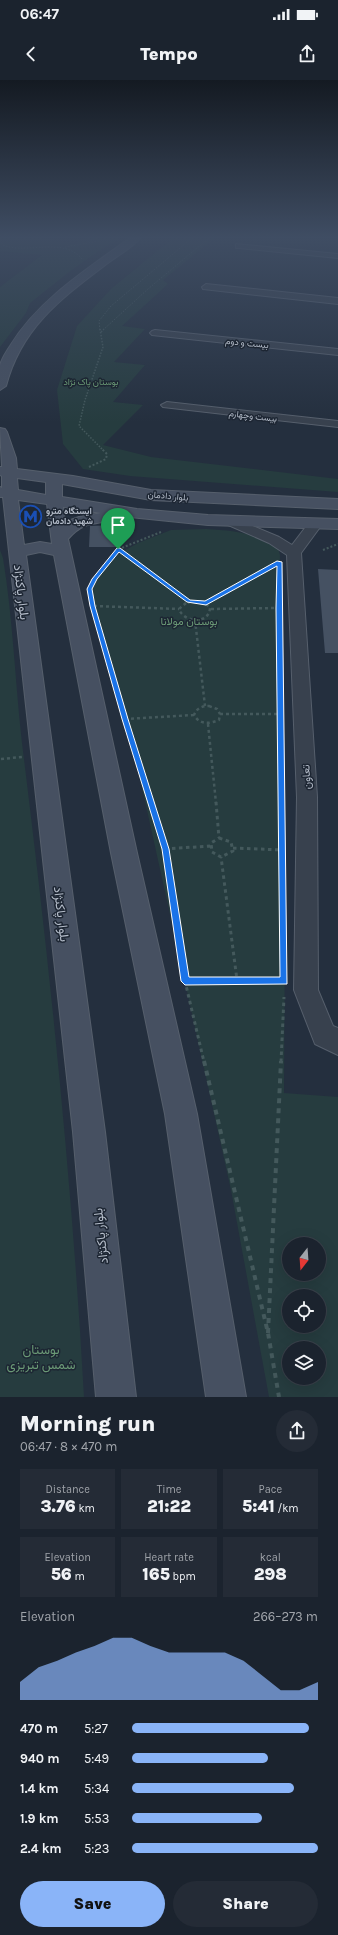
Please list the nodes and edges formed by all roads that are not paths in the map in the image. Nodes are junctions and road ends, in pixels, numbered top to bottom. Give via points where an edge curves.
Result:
1 (58, 299) edge
2 (323, 299) edge
3 (338, 301) edge
4 (156, 333) dead end
5 (338, 352) edge
6 (0, 386) edge
7 (167, 405) dead end
8 (338, 424) edge
9 (0, 432) edge
10 (5, 472) edge
11 (54, 479) junction
12 (5, 493) edge
13 (54, 501) junction
14 (338, 504) edge
15 (136, 514) junction
16 (231, 521) junction
17 (316, 523) junction
18 (338, 524) edge
19 (8, 545) edge
20 (61, 545) junction
21 (283, 558) junction
22 (331, 1039) edge
23 (116, 1397) edge
24 (226, 1397) edge

1 - 6 main road via 31,324 11,353
2 - 3 street
4 - 5 street, بیست و دوم
7 - 8 street, بیست وچهارم
9 - 10 main road, بلوار پاکنژاد via 9,458
10 - 11 main road, بلوار دادمان
10 - 12 main road, بلوار پاکنژاد
11 - 13 main road
11 - 14 main road, بلوار دادمان via 151,495
12 - 13 main road, بلوار دادمان
12 - 19 main road, بلوار پاکنژاد
13 - 15 main road, بلوار دادمان
13 - 20 main road
15 - 16 main road, بلوار دادمان
15 - 20 main road via 106,516 72,525
16 - 17 main road, بلوار دادمان
16 - 21 street via 274,540
17 - 18 main road, بلوار دادمان
17 - 21 street
19 - 20 main road via 50,548
19 - 23 main road, بلوار پاکنژاد via 89,1132
20 - 24 main road via 181,1114
21 - 22 street, تعاون via 307,797 306,990

